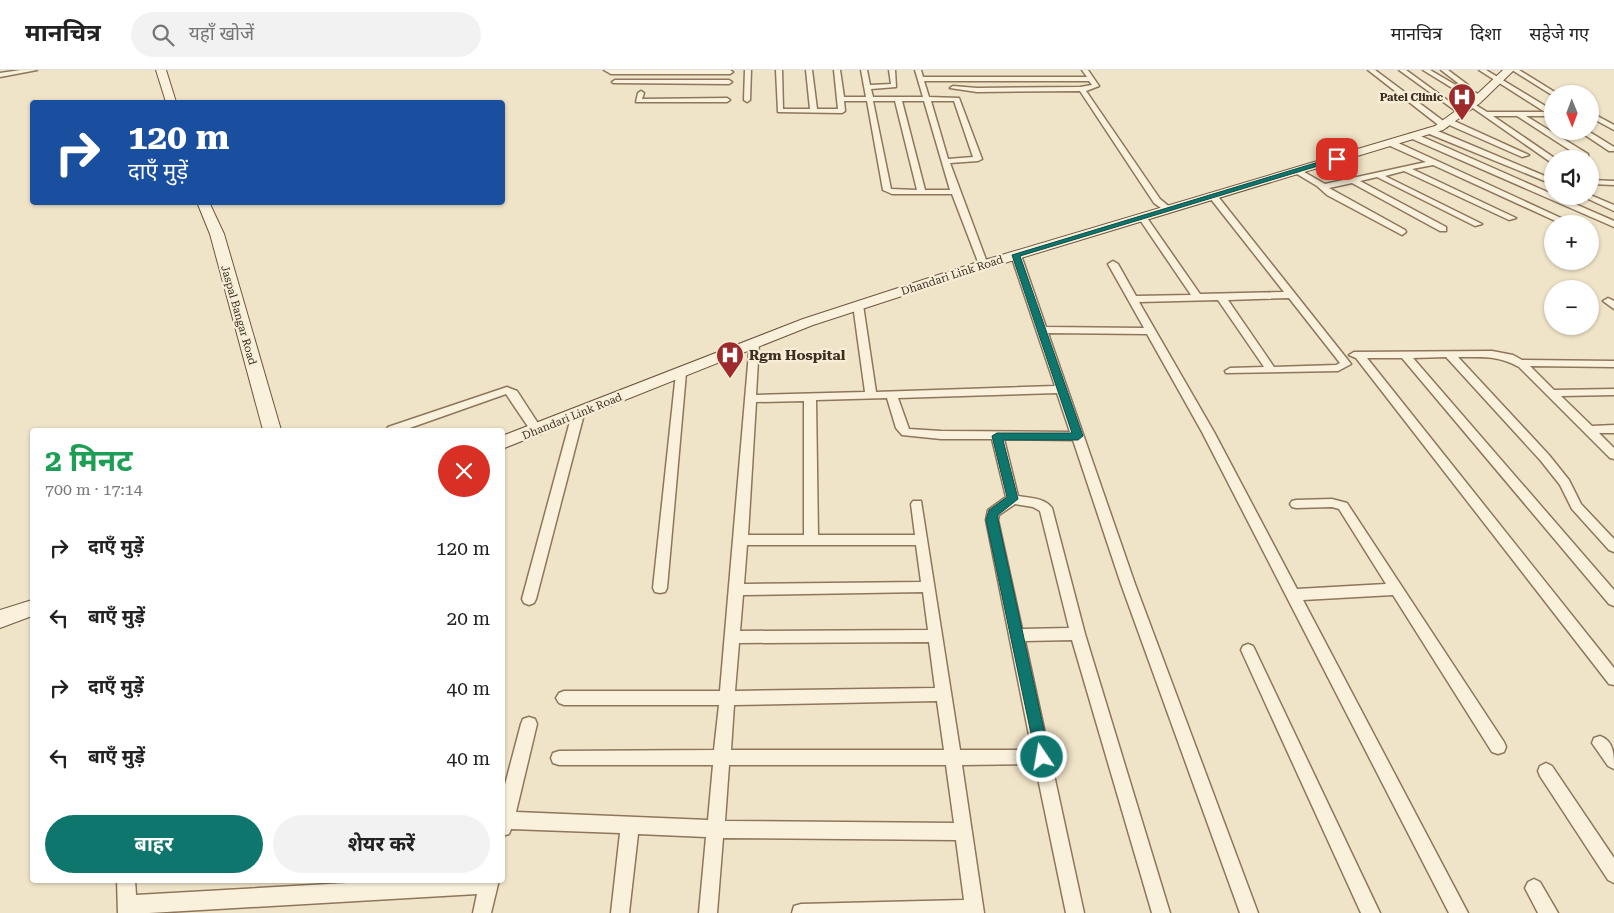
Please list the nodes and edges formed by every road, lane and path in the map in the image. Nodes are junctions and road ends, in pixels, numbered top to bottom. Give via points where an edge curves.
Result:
1 (34, 70) edge
2 (161, 70) edge
3 (607, 70) edge
4 (748, 70) edge
5 (779, 70) edge
6 (809, 70) edge
7 (836, 70) edge
8 (864, 70) edge
9 (892, 70) edge
10 (918, 70) edge
11 (974, 70) edge
12 (1002, 70) edge
13 (1044, 70) edge
14 (1085, 70) edge
15 (1371, 70) edge
16 (1402, 70) edge
17 (1426, 70) edge
18 (1444, 70) edge
19 (1482, 70) edge
20 (1509, 70) edge
21 (1515, 70) edge
22 (730, 71) edge
23 (960, 71) dead end
24 (0, 75) edge
25 (1091, 78) junction
26 (921, 79) junction
27 (962, 79) junction
28 (978, 79) junction
29 (1006, 79) junction
30 (1049, 79) junction
31 (1498, 80) junction
32 (615, 82) dead end
33 (729, 82) junction
34 (626, 87) dead end
35 (867, 87) junction
36 (1544, 87) edge
37 (948, 88) dead end
38 (1082, 89) junction
39 (1459, 90) junction
40 (641, 93) dead end
41 (869, 98) junction
42 (898, 98) junction
43 (926, 98) junction
44 (841, 99) junction
45 (169, 100) edge
46 (727, 100) dead end
47 (747, 100) dead end
48 (1472, 105) junction
49 (1544, 109) edge
50 (814, 110) junction
51 (1485, 114) junction
52 (1518, 114) junction
53 (1544, 114) edge
54 (1599, 119) edge
55 (1447, 123) junction
56 (1614, 128) edge
57 (1430, 131) junction
58 (1413, 136) junction
59 (1597, 140) edge
60 (1391, 142) junction
61 (1612, 149) dead end
62 (1575, 150) edge
63 (1544, 154) edge
64 (1525, 155) dead end
65 (945, 161) junction
66 (1435, 162) junction
67 (1405, 169) junction
68 (1296, 171) junction
69 (1378, 175) junction
70 (1544, 179) edge
71 (1352, 180) junction
72 (1599, 182) edge
73 (1614, 183) edge
74 (1324, 187) junction
75 (922, 192) junction
76 (956, 192) junction
77 (1213, 196) junction
78 (1599, 202) edge
79 (204, 205) edge
80 (1614, 208) edge
81 (1168, 210) junction
82 (1550, 215) edge
83 (1142, 217) junction
84 (1512, 218) dead end
85 (1478, 224) dead end
86 (1614, 224) edge
87 (1443, 229) dead end
88 (1402, 232) dead end
89 (1016, 255) junction
90 (1113, 264) dead end
91 (983, 265) junction
92 (1292, 295) junction
93 (1221, 297) junction
94 (1198, 298) junction
95 (1133, 299) junction
96 (858, 305) junction
97 (1042, 330) junction
98 (1151, 331) junction
99 (754, 343) junction
100 (1404, 354) junction
101 (1449, 354) junction
102 (1339, 355) junction
103 (1359, 355) junction
104 (1521, 363) junction
105 (1614, 364) edge
106 (1271, 370) junction
107 (1230, 371) dead end
108 (681, 373) junction
109 (1062, 389) junction
110 (1614, 392) edge
111 (1551, 393) junction
112 (871, 394) junction
113 (891, 394) junction
114 (810, 396) junction
115 (751, 399) junction
116 (578, 414) junction
117 (271, 428) edge
118 (398, 428) edge
119 (1588, 430) junction
120 (1614, 430) edge
121 (537, 431) junction
122 (997, 436) junction
123 (1078, 436) junction
124 (505, 442) edge
125 (1614, 455) edge
126 (1013, 499) junction
127 (917, 504) dead end
128 (1296, 504) dead end
129 (741, 540) junction
130 (811, 540) junction
131 (922, 540) junction
132 (1614, 547) edge
133 (929, 587) junction
134 (660, 588) dead end
135 (1396, 589) junction
136 (737, 590) junction
137 (1293, 595) junction
138 (529, 599) dead end
139 (1614, 600) edge
140 (30, 609) edge
141 (0, 619) edge
142 (1078, 634) junction
143 (1016, 635) junction
144 (936, 636) junction
145 (732, 637) junction
146 (1248, 650) dead end
147 (1614, 679) edge
148 (944, 694) junction
149 (564, 698) dead end
150 (727, 698) junction
151 (529, 724) dead end
152 (1600, 742) dead end
153 (1498, 747) dead end
154 (722, 757) junction
155 (1042, 757) junction
156 (559, 758) dead end
157 (953, 758) junction
158 (1614, 761) edge
159 (1546, 771) dead end
160 (505, 815) edge
161 (505, 823) edge
162 (630, 826) junction
163 (716, 829) junction
164 (964, 832) junction
165 (1614, 874) edge
166 (126, 883) edge
167 (476, 883) edge
168 (489, 883) edge
169 (1534, 888) dead end
170 (127, 909) edge
171 (975, 911) edge
172 (482, 913) edge
173 (620, 913) edge
174 (708, 913) edge
175 (802, 913) edge
176 (820, 913) edge
177 (1075, 913) edge
178 (1161, 913) edge
179 (1249, 913) edge
180 (1371, 913) edge
181 (1459, 913) edge
182 (1549, 913) edge

1 - 24 street
2 - 45 street
3 - 22 street
4 - 47 street
5 - 50 street via 780,111
6 - 50 street
7 - 44 street
8 - 35 street
9 - 35 street via 894,86
10 - 26 street
11 - 28 street
12 - 29 street
13 - 30 street
14 - 25 street
15 - 55 street
16 - 48 street
17 - 39 street
18 - 39 street via 1466,86
19 - 31 street
20 - 31 street, Dhandari Link Road
21 - 36 street
22 - 33 street
23 - 27 street
25 - 30 street
25 - 38 street via 1096,86
26 - 27 street
26 - 43 street via 927,88
27 - 28 street
28 - 29 street
29 - 30 street
31 - 48 street, Dhandari Link Road
31 - 49 street
32 - 33 street
33 - 34 street via 729,89
35 - 41 street
37 - 38 street
38 - 81 street via 1157,201
39 - 48 street
40 - 46 street via 639,102
41 - 42 street
41 - 44 street
41 - 75 street via 887,190
42 - 43 street
42 - 75 street
43 - 65 street
43 - 65 street via 956,99 978,159
44 - 50 street via 842,111
48 - 51 street
48 - 55 street, Dhandari Link Road
51 - 52 street
51 - 63 street
52 - 53 street
52 - 62 street
54 - 56 street
55 - 57 street, Dhandari Link Road
55 - 64 street
57 - 58 street, Dhandari Link Road
57 - 70 street
58 - 60 street, Dhandari Link Road
58 - 86 street
59 - 61 street
60 - 66 street
60 - 68 street, Dhandari Link Road
65 - 76 street
66 - 67 street
66 - 82 street
67 - 69 street
67 - 84 street
68 - 74 street
68 - 77 street, Dhandari Link Road
69 - 71 street
69 - 85 street
71 - 74 street
71 - 87 street
72 - 73 street
74 - 88 street
75 - 76 street
76 - 91 street
77 - 81 street, Dhandari Link Road
77 - 92 street
78 - 80 street
79 - 117 street, Jaspal Bangar Road via 216,234
81 - 83 street, Dhandari Link Road
83 - 89 street, Dhandari Link Road
83 - 94 street
89 - 91 street, Dhandari Link Road
89 - 97 street
90 - 95 street
91 - 96 street, Dhandari Link Road
92 - 93 street
92 - 102 street
93 - 94 street
93 - 106 street
94 - 95 street
95 - 98 street
96 - 99 street, Dhandari Link Road
96 - 112 street
97 - 98 street
97 - 109 street
98 - 137 street
99 - 108 street, Dhandari Link Road
99 - 115 street
100 - 101 street
100 - 103 street
100 - 139 street
101 - 104 street via 1492,354
101 - 132 street via 1545,458 1576,506
102 - 103 street
102 - 106 street via 1345,366
103 - 147 street
104 - 105 street
104 - 111 street
106 - 107 street
108 - 116 street, Dhandari Link Road
108 - 134 street
109 - 113 street
109 - 123 street
110 - 111 street
111 - 119 street
112 - 113 street
112 - 114 street
113 - 122 street via 906,432 916,435
114 - 115 street
114 - 130 street
115 - 129 street
116 - 121 street, Dhandari Link Road
116 - 138 street
118 - 121 street via 507,390 513,392
119 - 120 street
119 - 125 street
121 - 124 street, Dhandari Link Road
122 - 123 street
122 - 126 street
123 - 179 street via 1128,584
126 - 142 street via 1046,508
126 - 143 street via 993,513 992,520
127 - 131 street
128 - 135 street via 1332,503 1343,506
129 - 130 street
129 - 136 street
130 - 131 street
131 - 133 street
133 - 136 street
133 - 144 street
135 - 137 street
135 - 153 street
136 - 145 street
137 - 181 street
140 - 141 street
142 - 143 street
142 - 178 street
143 - 155 street
144 - 145 street
144 - 148 street
145 - 150 street
146 - 180 street
148 - 150 street
148 - 157 street
149 - 150 street
150 - 154 street
151 - 160 street
152 - 158 street
154 - 156 street
154 - 157 street
154 - 163 street
155 - 157 street
155 - 177 street
157 - 164 street
159 - 165 street
161 - 162 street
162 - 163 street
162 - 173 street
163 - 164 street
163 - 174 street
164 - 171 street
166 - 170 street
167 - 170 street
168 - 172 street
169 - 182 street
171 - 176 street
175 - 176 street

